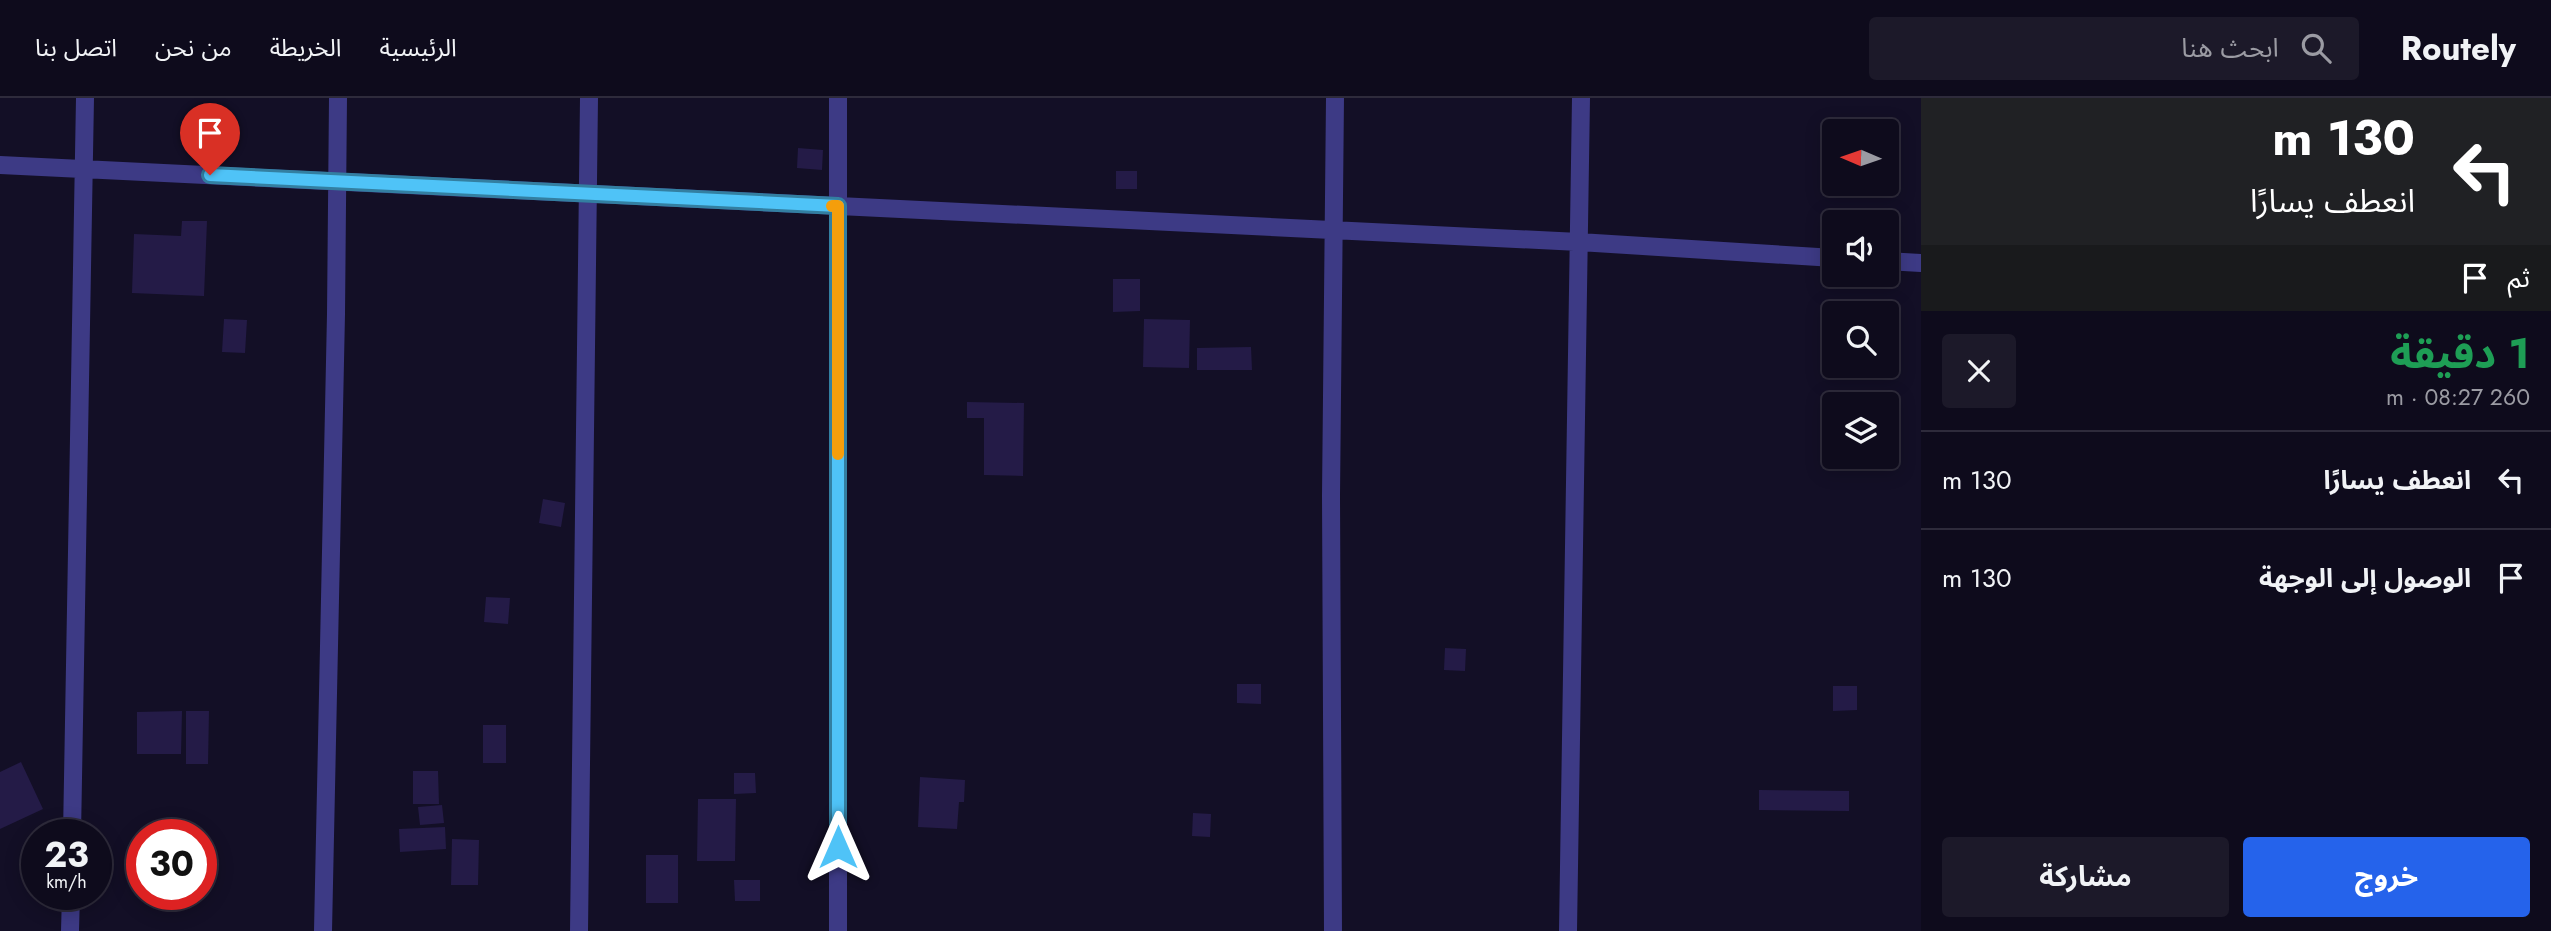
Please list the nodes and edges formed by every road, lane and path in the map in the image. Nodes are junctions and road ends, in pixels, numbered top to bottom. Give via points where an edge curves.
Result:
1 (85, 98) edge
2 (338, 98) edge
3 (589, 98) edge
4 (838, 98) edge
5 (1335, 98) edge
6 (1581, 98) edge
7 (0, 165) edge
8 (83, 169) junction
9 (337, 181) junction
10 (588, 194) junction
11 (838, 206) junction
12 (1333, 230) junction
13 (1579, 243) junction
14 (1822, 257) edge
15 (1899, 262) edge
16 (1921, 263) edge
17 (72, 819) edge
18 (71, 910) edge
19 (70, 931) edge
20 (323, 931) edge
21 (579, 931) edge
22 (838, 931) edge
23 (1333, 931) edge
24 (1568, 931) edge

1 - 8 street
2 - 9 street
3 - 10 street
4 - 11 street
5 - 12 street
6 - 13 street
7 - 8 street
8 - 9 street
8 - 17 street
9 - 10 street
9 - 20 street
10 - 11 street
10 - 21 street
11 - 12 street
11 - 22 street
12 - 13 street
12 - 23 street
13 - 14 street
13 - 24 street
15 - 16 street
18 - 19 street

